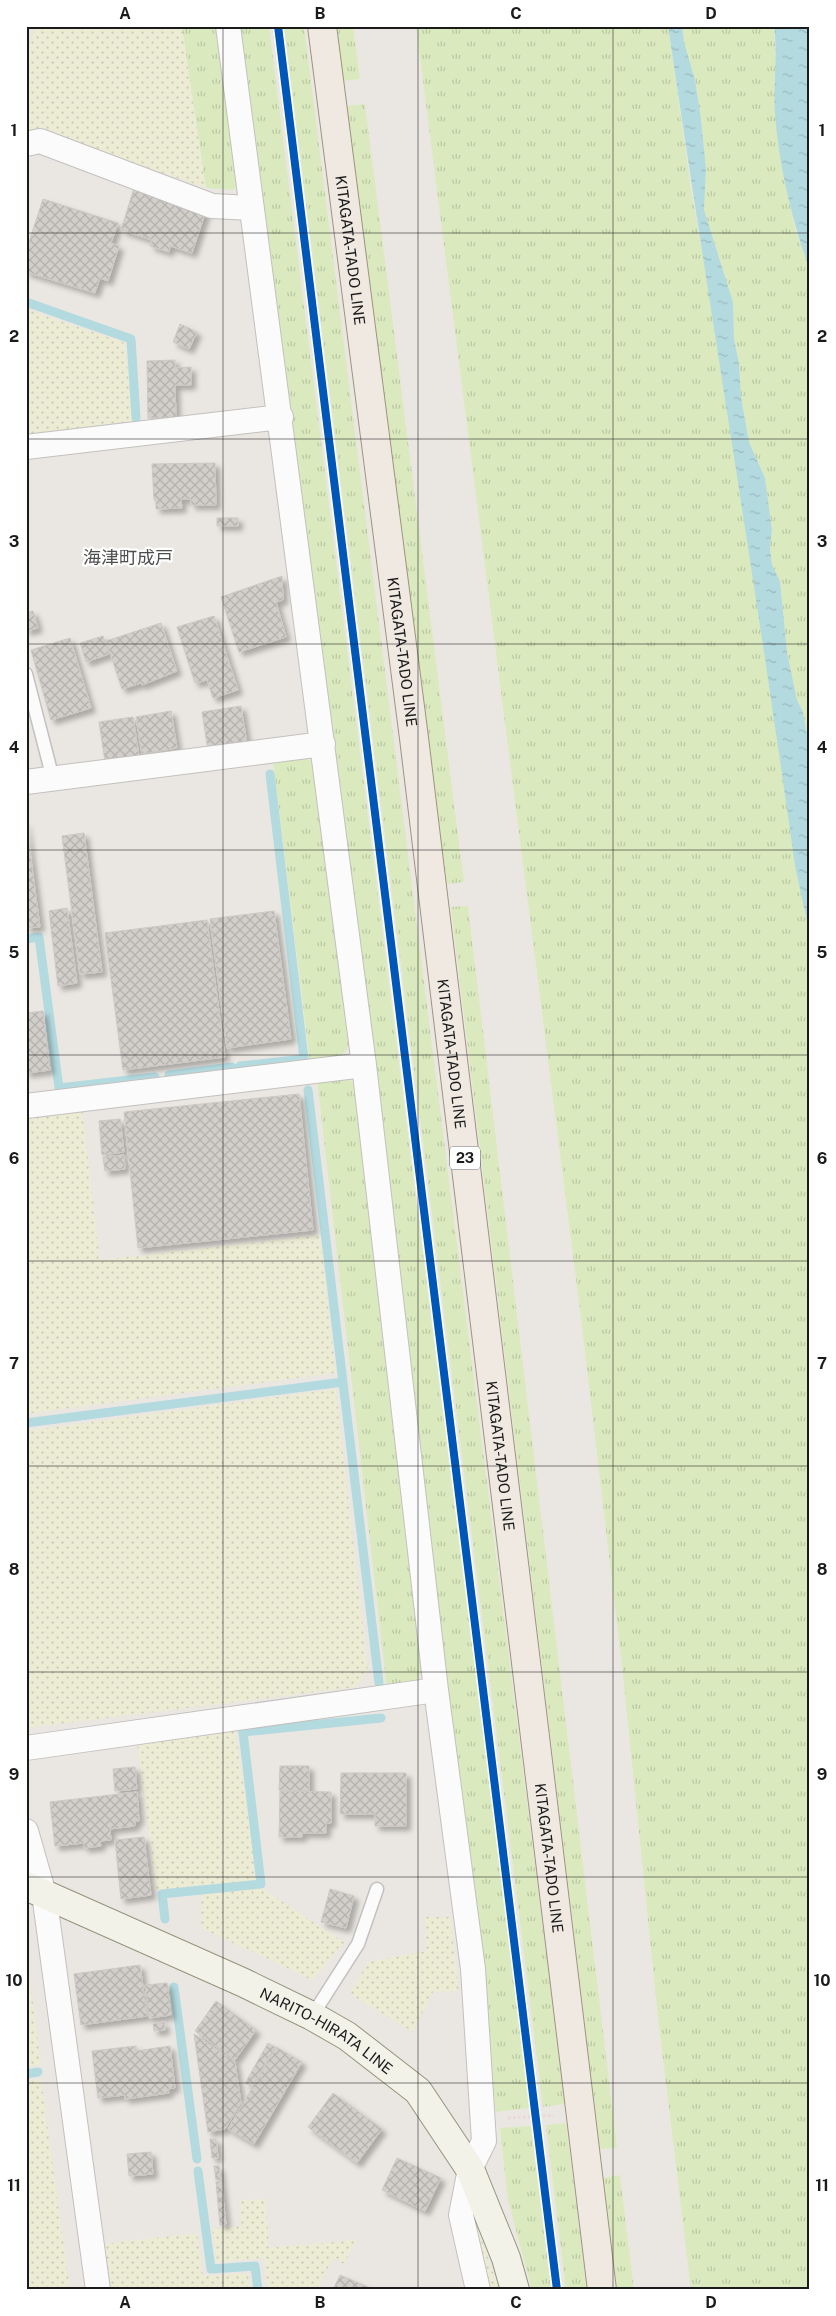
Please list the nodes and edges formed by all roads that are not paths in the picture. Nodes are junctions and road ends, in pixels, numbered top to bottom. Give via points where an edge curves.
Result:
1 (228, 26) edge
2 (322, 26) edge
3 (26, 144) edge
4 (252, 208) junction
5 (280, 417) junction
6 (26, 446) edge
7 (26, 674) edge
8 (323, 744) junction
9 (53, 779) junction
10 (26, 782) edge
11 (364, 1064) junction
12 (26, 1106) edge
13 (436, 1690) junction
14 (26, 1748) edge
15 (26, 1831) edge
16 (377, 1888) dead end
17 (35, 1890) edge
18 (312, 2016) junction
19 (470, 2169) junction
20 (98, 2290) edge
21 (478, 2290) edge
22 (515, 2290) edge
23 (602, 2290) edge

1 - 4 street
2 - 23 main road, KITAGATA-TADO LINE / 23 via 414,738
3 - 4 street via 40,141 212,206
4 - 5 street
5 - 6 street
5 - 8 street
7 - 9 lane
8 - 9 street
8 - 11 street
9 - 10 street
11 - 12 street
11 - 13 street
13 - 14 street
13 - 19 street via 473,1969 484,2141
15 - 17 street
16 - 18 lane via 358,1944
17 - 18 main road, NARITO-HIRATA LINE
17 - 20 street
18 - 19 main road, NARITO-HIRATA LINE via 347,2036 418,2091
19 - 21 street via 461,2215
19 - 22 main road, NARITO-HIRATA LINE via 506,2258

